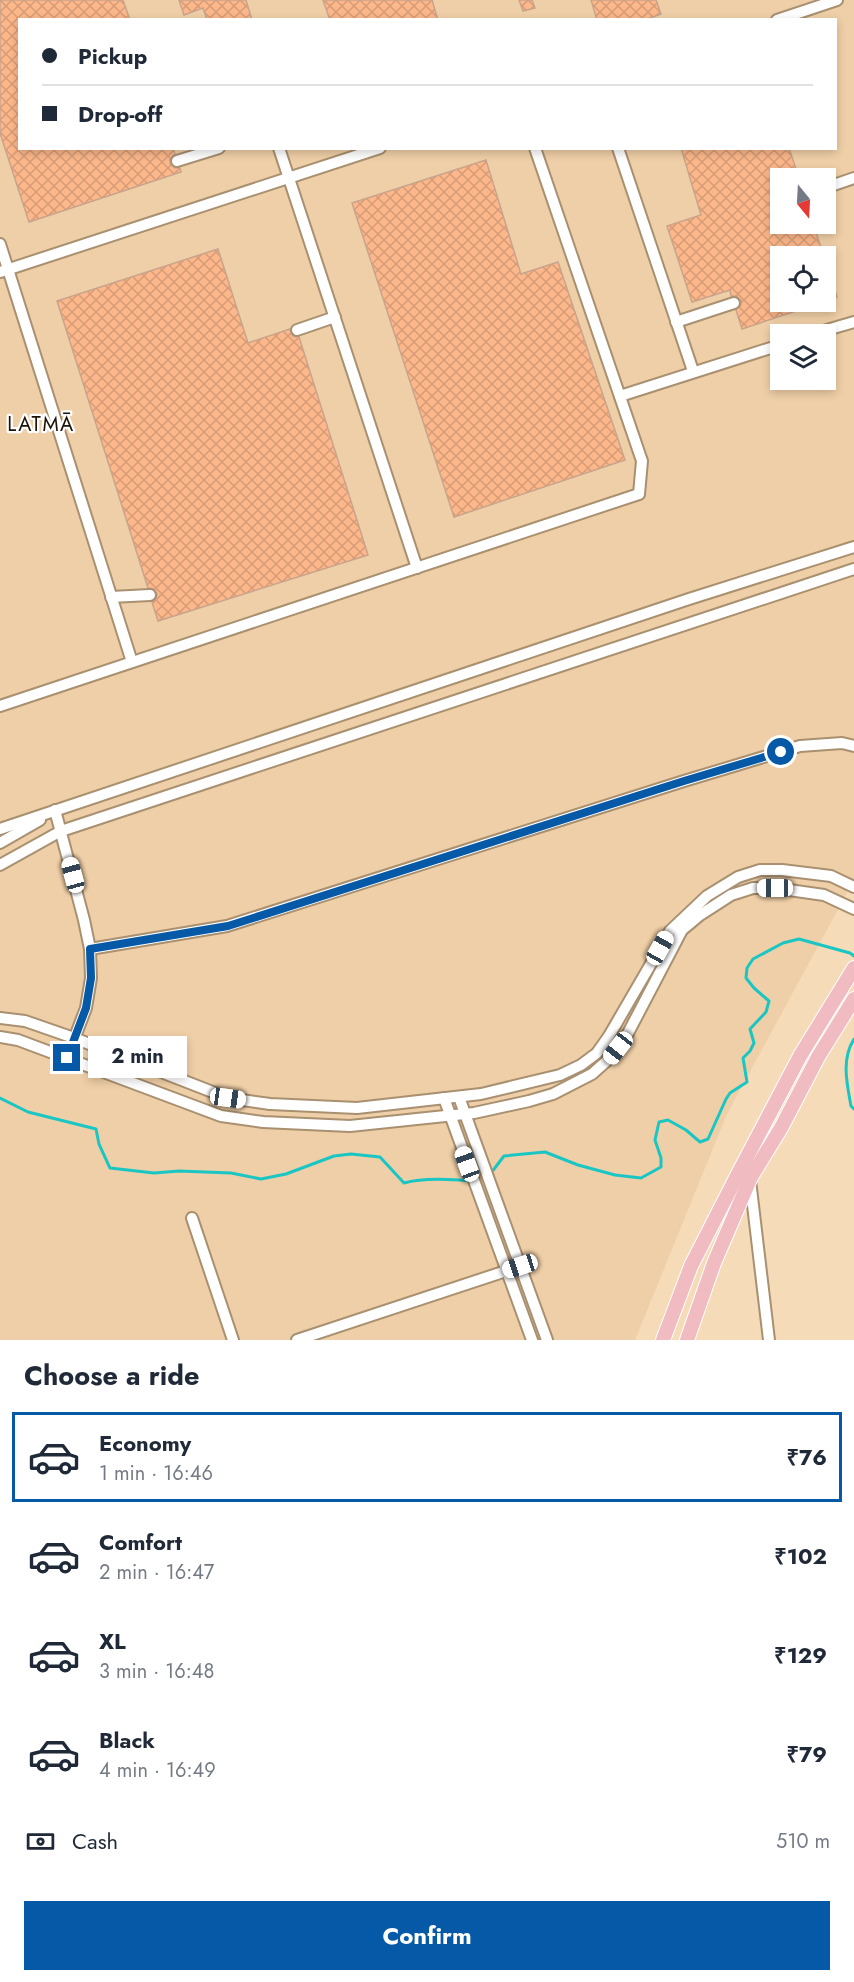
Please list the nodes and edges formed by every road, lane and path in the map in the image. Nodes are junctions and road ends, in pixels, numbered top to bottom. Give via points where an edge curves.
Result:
1 (837, 0) edge
2 (783, 18) edge
3 (213, 150) edge
4 (280, 150) edge
5 (374, 150) edge
6 (536, 150) edge
7 (619, 150) edge
8 (177, 161) dead end
9 (289, 178) junction
10 (854, 178) edge
11 (836, 184) edge
12 (0, 244) edge
13 (4, 270) edge
14 (734, 303) dead end
15 (335, 317) junction
16 (676, 322) junction
17 (854, 322) edge
18 (836, 327) edge
19 (297, 330) dead end
20 (770, 348) edge
21 (693, 371) junction
22 (620, 396) junction
23 (854, 547) edge
24 (417, 568) junction
25 (854, 568) edge
26 (150, 595) dead end
27 (111, 597) junction
28 (132, 662) junction
29 (0, 706) edge
30 (854, 746) edge
31 (55, 810) junction
32 (0, 829) edge
33 (61, 831) junction
34 (0, 843) edge
35 (0, 865) edge
36 (854, 887) edge
37 (854, 909) edge
38 (90, 949) junction
39 (852, 970) edge
40 (854, 999) edge
41 (0, 1018) edge
42 (0, 1037) edge
43 (75, 1038) junction
44 (67, 1058) junction
45 (459, 1097) junction
46 (444, 1098) junction
47 (465, 1114) junction
48 (450, 1115) junction
49 (750, 1180) junction
50 (192, 1218) dead end
51 (520, 1266) junction
52 (507, 1270) junction
53 (671, 1318) junction
54 (692, 1326) junction
55 (233, 1340) edge
56 (297, 1340) edge
57 (532, 1340) edge
58 (547, 1340) edge
59 (663, 1340) edge
60 (687, 1340) edge
61 (769, 1340) edge

1 - 2 street
3 - 8 street
4 - 9 street
5 - 9 street
6 - 22 street
7 - 16 street
9 - 13 street
9 - 15 street
10 - 11 street
12 - 13 street
13 - 27 street
14 - 16 street
15 - 19 street
15 - 24 street
16 - 21 street
17 - 18 street
20 - 21 street
21 - 22 street
22 - 24 street via 642,461 639,494
23 - 31 street
24 - 28 street
25 - 33 street
26 - 27 street
27 - 28 street
28 - 29 street
30 - 38 street via 800,746 228,926
31 - 32 street
31 - 33 street
31 - 34 street
33 - 35 street
33 - 38 street
36 - 45 street via 831,876 782,870 760,870 738,877 707,896 669,931 597,1053 560,1075
37 - 47 street via 824,895 775,888 753,888 731,895 682,930 626,1037 592,1074 553,1094
38 - 43 street via 88,998
39 - 53 main road via 800,1056 738,1173 690,1266
40 - 49 main road
41 - 43 street via 25,1021
42 - 44 street
43 - 44 street
43 - 46 street via 228,1098 357,1108
44 - 48 street via 220,1116 350,1126
45 - 46 street
45 - 47 street
46 - 48 street
47 - 48 street
47 - 51 street
48 - 52 street
49 - 54 main road
49 - 61 street
50 - 55 street
51 - 52 street
51 - 58 street
52 - 56 street
52 - 57 street
53 - 54 main road
53 - 59 main road
54 - 60 main road

